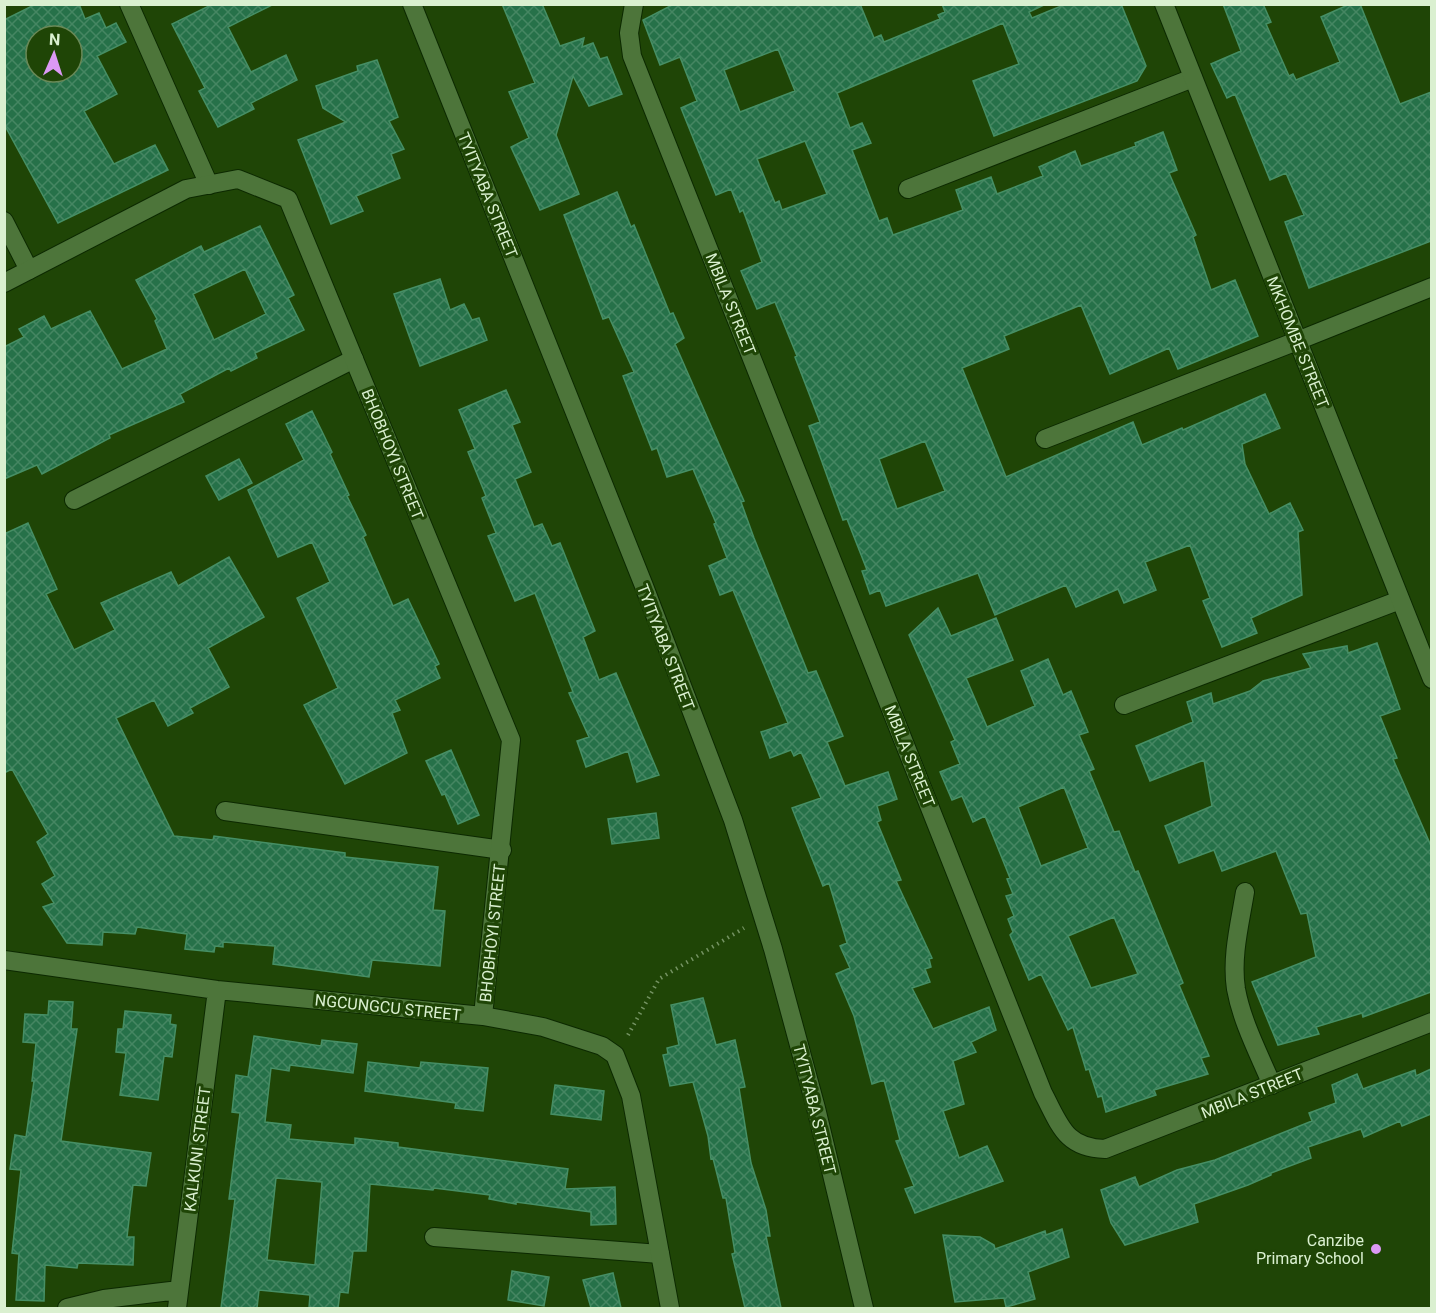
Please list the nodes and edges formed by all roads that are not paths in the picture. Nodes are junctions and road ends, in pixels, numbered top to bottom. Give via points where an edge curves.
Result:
1 (129, 4) edge
2 (412, 4) edge
3 (634, 4) edge
4 (1164, 4) edge
5 (1193, 78) junction
6 (209, 185) junction
7 (908, 189) dead end
8 (4, 221) edge
9 (29, 270) junction
10 (4, 283) edge
11 (1431, 287) edge
12 (1297, 340) junction
13 (354, 359) junction
14 (1045, 439) dead end
15 (74, 501) dead end
16 (1400, 600) junction
17 (1431, 679) edge
18 (1124, 705) dead end
19 (225, 811) dead end
20 (502, 850) junction
21 (1245, 892) dead end
22 (4, 960) edge
23 (217, 990) junction
24 (483, 1016) junction
25 (1431, 1022) edge
26 (1272, 1085) junction
27 (434, 1238) dead end
28 (660, 1254) junction
29 (179, 1290) junction
30 (67, 1308) edge
31 (177, 1308) edge
32 (670, 1308) edge
33 (864, 1308) edge

1 - 6 street
2 - 33 street, TYITYABA STREET via 733,820 816,1108
3 - 26 street, MBILA STREET via 629,33 632,56 1043,1093 1063,1132 1087,1149 1105,1149
4 - 5 street, MKHOMBE STREET
5 - 7 street
5 - 12 street, MKHOMBE STREET
6 - 9 street, BHOBHOYI STREET via 186,189
6 - 13 street, BHOBHOYI STREET via 238,179 288,199
8 - 9 street
9 - 10 street, BHOBHOYI STREET
11 - 12 street
12 - 14 street
12 - 16 street, MKHOMBE STREET
13 - 15 street
13 - 20 street, BHOBHOYI STREET via 511,740
16 - 17 street, MKHOMBE STREET
16 - 18 street
19 - 20 street
20 - 24 street, BHOBHOYI STREET
21 - 26 street via 1237,939 1236,988 1242,1014
22 - 23 street, NGCUNGCU STREET
23 - 24 street, NGCUNGCU STREET
23 - 29 street, KALKUNI STREET
24 - 28 street, NGCUNGCU STREET via 572,1034 615,1055 631,1096
25 - 26 street, MBILA STREET
27 - 28 street
28 - 32 street
29 - 30 street via 104,1299
29 - 31 street, KALKUNI STREET

